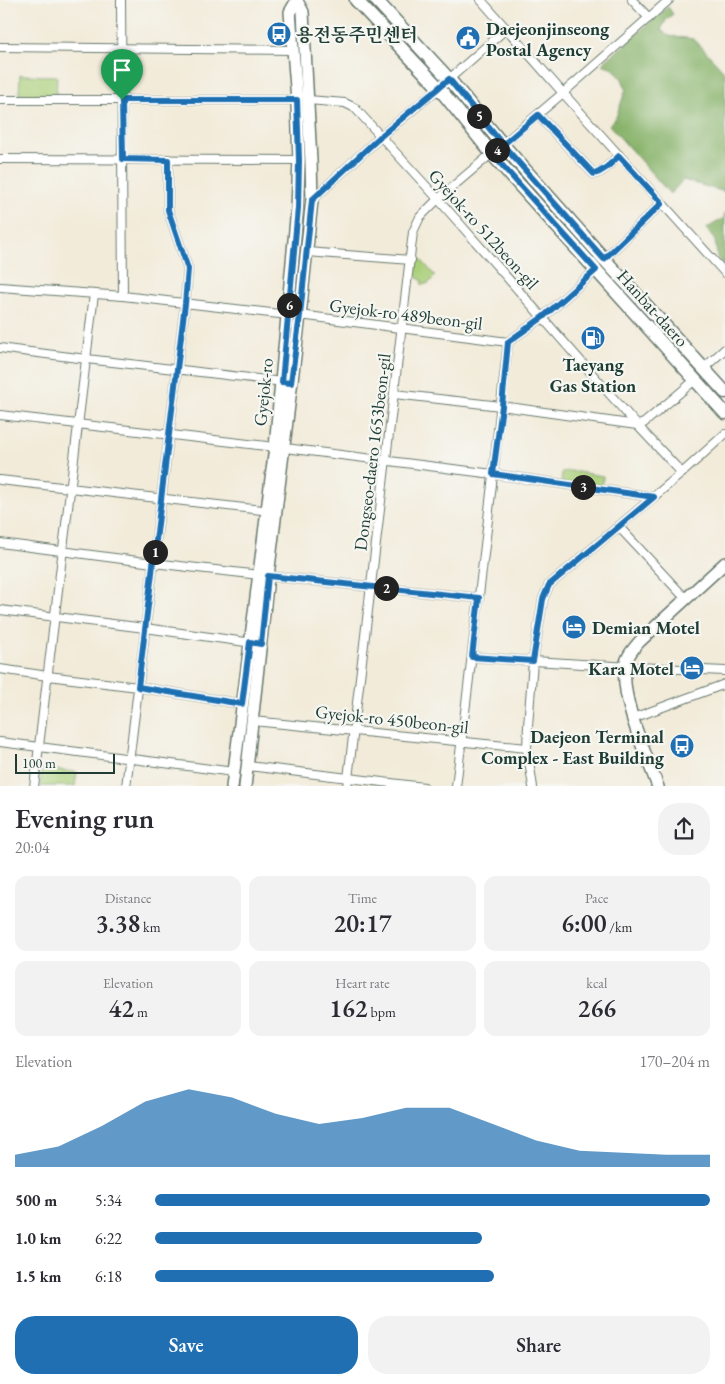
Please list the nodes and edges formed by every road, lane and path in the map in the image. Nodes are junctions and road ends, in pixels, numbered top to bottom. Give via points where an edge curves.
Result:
1 (121, 0) edge
2 (297, 0) edge
3 (356, 0) edge
4 (376, 0) edge
5 (482, 0) edge
6 (632, 0) edge
7 (669, 0) edge
8 (649, 18) junction
9 (507, 28) junction
10 (0, 47) edge
11 (122, 48) junction
12 (293, 50) junction
13 (444, 84) junction
14 (563, 94) junction
15 (0, 100) edge
16 (122, 100) junction
17 (303, 100) junction
18 (538, 115) junction
19 (381, 136) junction
20 (503, 145) junction
21 (492, 154) junction
22 (619, 156) junction
23 (0, 159) edge
24 (123, 159) junction
25 (168, 160) junction
26 (299, 160) junction
27 (438, 199) junction
28 (312, 200) junction
29 (662, 203) junction
30 (307, 252) junction
31 (604, 259) junction
32 (410, 260) junction
33 (596, 270) junction
34 (725, 273) edge
35 (0, 287) edge
36 (94, 294) junction
37 (123, 296) junction
38 (185, 304) junction
39 (288, 315) junction
40 (300, 315) junction
41 (543, 317) junction
42 (402, 329) junction
43 (508, 342) junction
44 (0, 348) edge
45 (725, 349) edge
46 (86, 360) junction
47 (704, 368) junction
48 (177, 369) junction
49 (695, 380) junction
50 (287, 382) junction
51 (725, 392) edge
52 (394, 394) junction
53 (502, 406) junction
54 (725, 413) edge
55 (0, 415) edge
56 (78, 424) junction
57 (637, 426) junction
58 (725, 434) edge
59 (169, 435) junction
60 (280, 448) junction
61 (386, 460) junction
62 (682, 473) junction
63 (493, 474) junction
64 (0, 480) edge
65 (70, 487) junction
66 (654, 497) junction
67 (161, 498) junction
68 (272, 511) junction
69 (619, 527) junction
70 (0, 543) edge
71 (63, 552) junction
72 (725, 563) edge
73 (153, 564) junction
74 (264, 575) junction
75 (370, 586) junction
76 (479, 598) junction
77 (686, 599) junction
78 (0, 610) edge
79 (55, 616) junction
80 (145, 628) junction
81 (255, 643) junction
82 (472, 657) junction
83 (533, 661) junction
84 (625, 666) junction
85 (0, 669) edge
86 (725, 670) edge
87 (48, 676) junction
88 (725, 678) edge
89 (725, 684) edge
90 (138, 687) junction
91 (242, 704) junction
92 (633, 718) junction
93 (253, 721) junction
94 (354, 732) junction
95 (460, 741) junction
96 (0, 742) edge
97 (39, 746) junction
98 (528, 748) junction
99 (129, 758) junction
100 (248, 766) junction
101 (234, 772) junction
102 (348, 778) junction
103 (34, 786) edge
104 (126, 786) edge
105 (232, 786) edge
106 (245, 786) edge
107 (347, 786) edge
108 (424, 786) edge
109 (456, 786) edge
110 (533, 786) edge
111 (658, 786) edge

1 - 11 street
2 - 12 main road, Gyejok-ro via 290,12
2 - 17 main road, Gyejok-ro via 303,12
3 - 13 main road, Hanbat-daero
4 - 13 main road, Hanbat-daero
5 - 9 street
6 - 8 street
7 - 8 street, Dongseo-daero 1653beon-gil
8 - 14 street, Dongseo-daero 1653beon-gil
9 - 13 street
9 - 14 street
10 - 11 street
11 - 12 street
11 - 16 street
12 - 17 main road, Gyejok-ro
13 - 19 street
13 - 20 main road, Hanbat-daero
13 - 21 main road, Hanbat-daero
14 - 18 street, Dongseo-daero 1653beon-gil
14 - 22 street
15 - 16 street, Gyejok-ro 512beon-gil
16 - 17 street, Gyejok-ro 512beon-gil
16 - 24 street
17 - 19 street, Gyejok-ro 512beon-gil via 344,103 355,108
17 - 26 main road, Gyejok-ro
17 - 28 main road, Gyejok-ro
18 - 20 street, Dongseo-daero 1653beon-gil
18 - 22 street via 594,174
19 - 27 street, Gyejok-ro 512beon-gil
19 - 28 street
20 - 21 street, Dongseo-daero 1653beon-gil
20 - 31 main road, Hanbat-daero
21 - 27 street, Dongseo-daero 1653beon-gil
21 - 33 main road, Hanbat-daero
22 - 29 street
23 - 24 street
24 - 25 street
24 - 37 street
25 - 26 street
25 - 38 street via 168,210 188,269
26 - 39 main road, Gyejok-ro
27 - 32 street, Dongseo-daero 1653beon-gil via 420,217 413,232
27 - 41 street, Gyejok-ro 512beon-gil
28 - 30 main road, Gyejok-ro
29 - 31 street, Hanbat-daero
29 - 34 street
30 - 32 street
30 - 40 main road, Gyejok-ro
31 - 47 main road, Hanbat-daero
32 - 42 street, Dongseo-daero 1653beon-gil
33 - 41 street
33 - 49 main road, Hanbat-daero
35 - 36 street
36 - 37 street
36 - 46 street
37 - 38 street
38 - 39 street
38 - 48 street
39 - 50 main road, Gyejok-ro
40 - 42 street, Gyejok-ro 489beon-gil
40 - 50 main road, Gyejok-ro
41 - 43 street
41 - 57 street, Gyejok-ro 512beon-gil
42 - 43 street, Gyejok-ro 489beon-gil
42 - 52 street, Dongseo-daero 1653beon-gil
43 - 53 street
44 - 46 street
45 - 47 street
46 - 48 street
46 - 56 street
47 - 51 main road, Hanbat-daero
48 - 50 street
48 - 59 street
49 - 54 main road, Hanbat-daero
49 - 57 street
50 - 60 main road, Gyejok-ro
52 - 53 street
52 - 61 street, Dongseo-daero 1653beon-gil
53 - 57 street
53 - 63 street
55 - 56 street
56 - 59 street
56 - 65 street
57 - 62 street, Gyejok-ro 512beon-gil
58 - 62 street
59 - 60 street
59 - 67 street
60 - 61 street
60 - 68 main road, Gyejok-ro
61 - 63 street
61 - 75 street, Dongseo-daero 1653beon-gil
62 - 66 street
63 - 66 street
63 - 76 street
64 - 65 street
65 - 67 street
65 - 71 street
66 - 69 street
67 - 68 street
67 - 73 street
68 - 74 main road, Gyejok-ro
69 - 77 street
69 - 83 street via 549,585 543,599
70 - 71 street
71 - 73 street
71 - 79 street
72 - 77 main road
73 - 74 street
73 - 80 street
74 - 75 street
74 - 81 main road, Gyejok-ro
75 - 76 street
75 - 94 street, Dongseo-daero 1653beon-gil
76 - 82 street
77 - 84 main road via 640,641 630,652
78 - 79 street
79 - 80 street
79 - 87 street
80 - 81 street
80 - 90 street
81 - 91 main road, Gyejok-ro
81 - 93 main road, Gyejok-ro
82 - 83 street
82 - 95 street
83 - 84 street
83 - 98 street
84 - 86 street
84 - 92 main road via 625,688
85 - 87 street
86 - 88 street
87 - 90 street
87 - 97 street
89 - 92 street
90 - 91 street
90 - 99 street
91 - 101 main road, Gyejok-ro
92 - 111 main road
93 - 94 street, Gyejok-ro 450beon-gil
93 - 100 main road, Gyejok-ro
94 - 95 street, Gyejok-ro 450beon-gil
94 - 102 street, Dongseo-daero 1653beon-gil
95 - 98 street, Gyejok-ro 450beon-gil
95 - 109 street
96 - 97 street
97 - 99 street
97 - 103 street
98 - 110 street
99 - 101 street
99 - 104 street
100 - 102 street
100 - 106 main road, Gyejok-ro
101 - 105 main road, Gyejok-ro
102 - 107 street, Dongseo-daero 1653beon-gil
102 - 108 street

